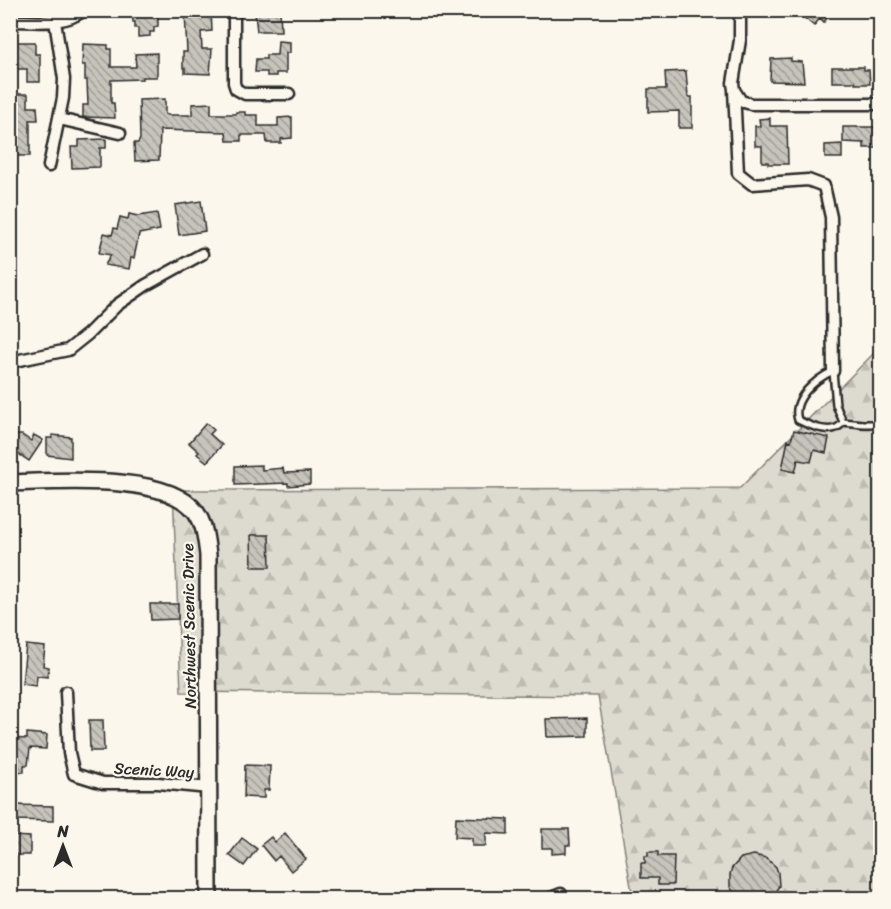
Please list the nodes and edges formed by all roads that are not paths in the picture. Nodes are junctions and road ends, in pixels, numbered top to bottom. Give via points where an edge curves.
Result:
1 (84, 10) edge
2 (234, 10) edge
3 (740, 10) edge
4 (10, 21) edge
5 (56, 21) junction
6 (734, 90) junction
7 (289, 94) dead end
8 (880, 104) edge
9 (59, 119) junction
10 (120, 133) dead end
11 (49, 165) dead end
12 (202, 254) dead end
13 (10, 362) edge
14 (833, 371) junction
15 (843, 422) junction
16 (880, 424) edge
17 (10, 483) edge
18 (66, 692) dead end
19 (209, 788) junction
20 (209, 898) edge

1 - 5 street
2 - 7 street via 235,87 245,94
3 - 6 street
4 - 5 street
5 - 9 street via 64,79
6 - 8 street via 741,101 751,104
6 - 14 street via 738,173 752,184 808,180 824,186 831,217
9 - 10 street
9 - 11 street
12 - 13 street via 117,305 68,350
14 - 15 lane via 836,405
14 - 15 lane via 809,388 797,406 797,416 811,427 832,429
15 - 16 lane
17 - 19 street, Northwest Scenic Drive via 94,482 147,487 179,498 195,512 206,534 208,555
18 - 19 street, Scenic Way via 74,774 103,783
19 - 20 street, Northwest Scenic Drive

